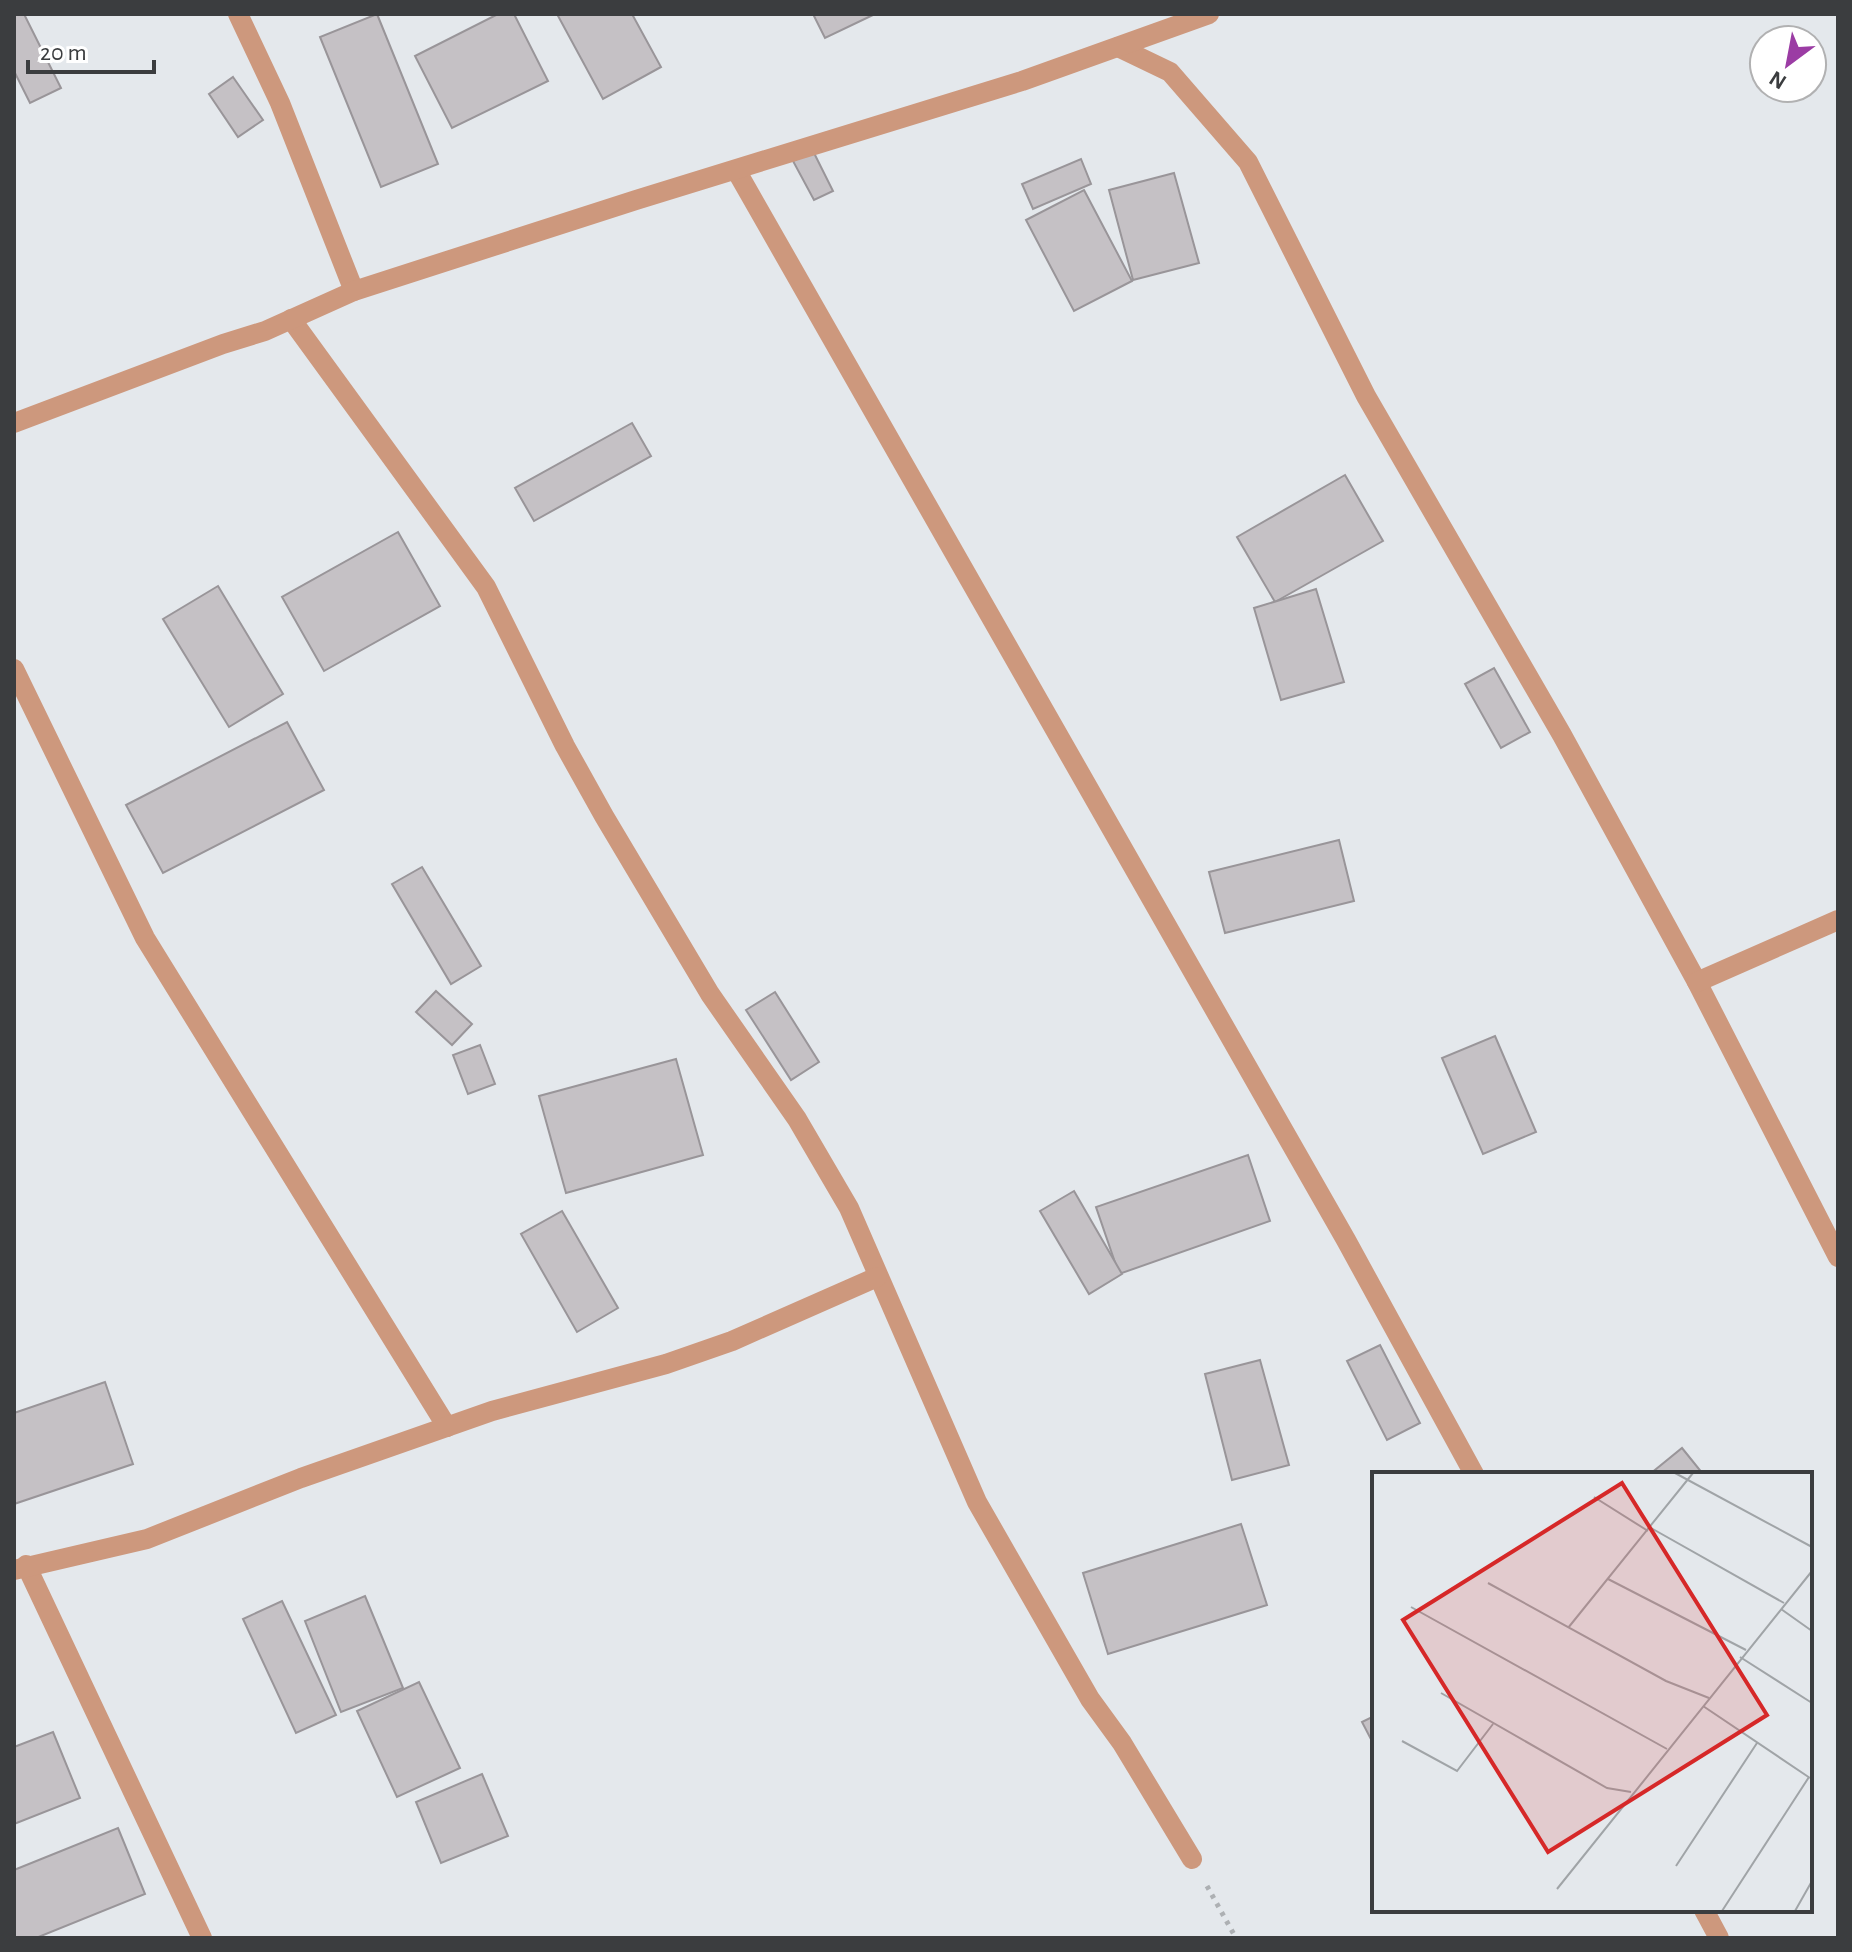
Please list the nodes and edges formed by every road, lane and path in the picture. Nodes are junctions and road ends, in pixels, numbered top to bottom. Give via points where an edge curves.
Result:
1 (238, 14) edge
2 (1209, 14) edge
3 (1118, 47) junction
4 (736, 170) junction
5 (354, 291) junction
6 (291, 319) junction
7 (14, 423) edge
8 (14, 669) edge
9 (1838, 920) edge
10 (1697, 982) junction
11 (1838, 1257) edge
12 (877, 1277) junction
13 (447, 1427) junction
14 (1473, 1472) edge
15 (20, 1568) edge
16 (1192, 1859) joint
17 (1705, 1912) edge
18 (202, 1938) edge
19 (1236, 1938) edge
20 (1719, 1938) edge

1 - 5 street via 280,103
2 - 3 street
3 - 4 street
3 - 10 street via 1170,72 1248,162 1366,396
4 - 5 street
4 - 14 street
5 - 6 street
6 - 7 street
6 - 12 street via 486,587 604,816 710,994 797,1119 849,1208
8 - 13 street via 145,938
9 - 10 street
10 - 11 street
12 - 13 street via 732,1341
12 - 16 street via 977,1502 1090,1699
13 - 15 street via 147,1539
15 - 18 street
16 - 19 path
17 - 20 street

